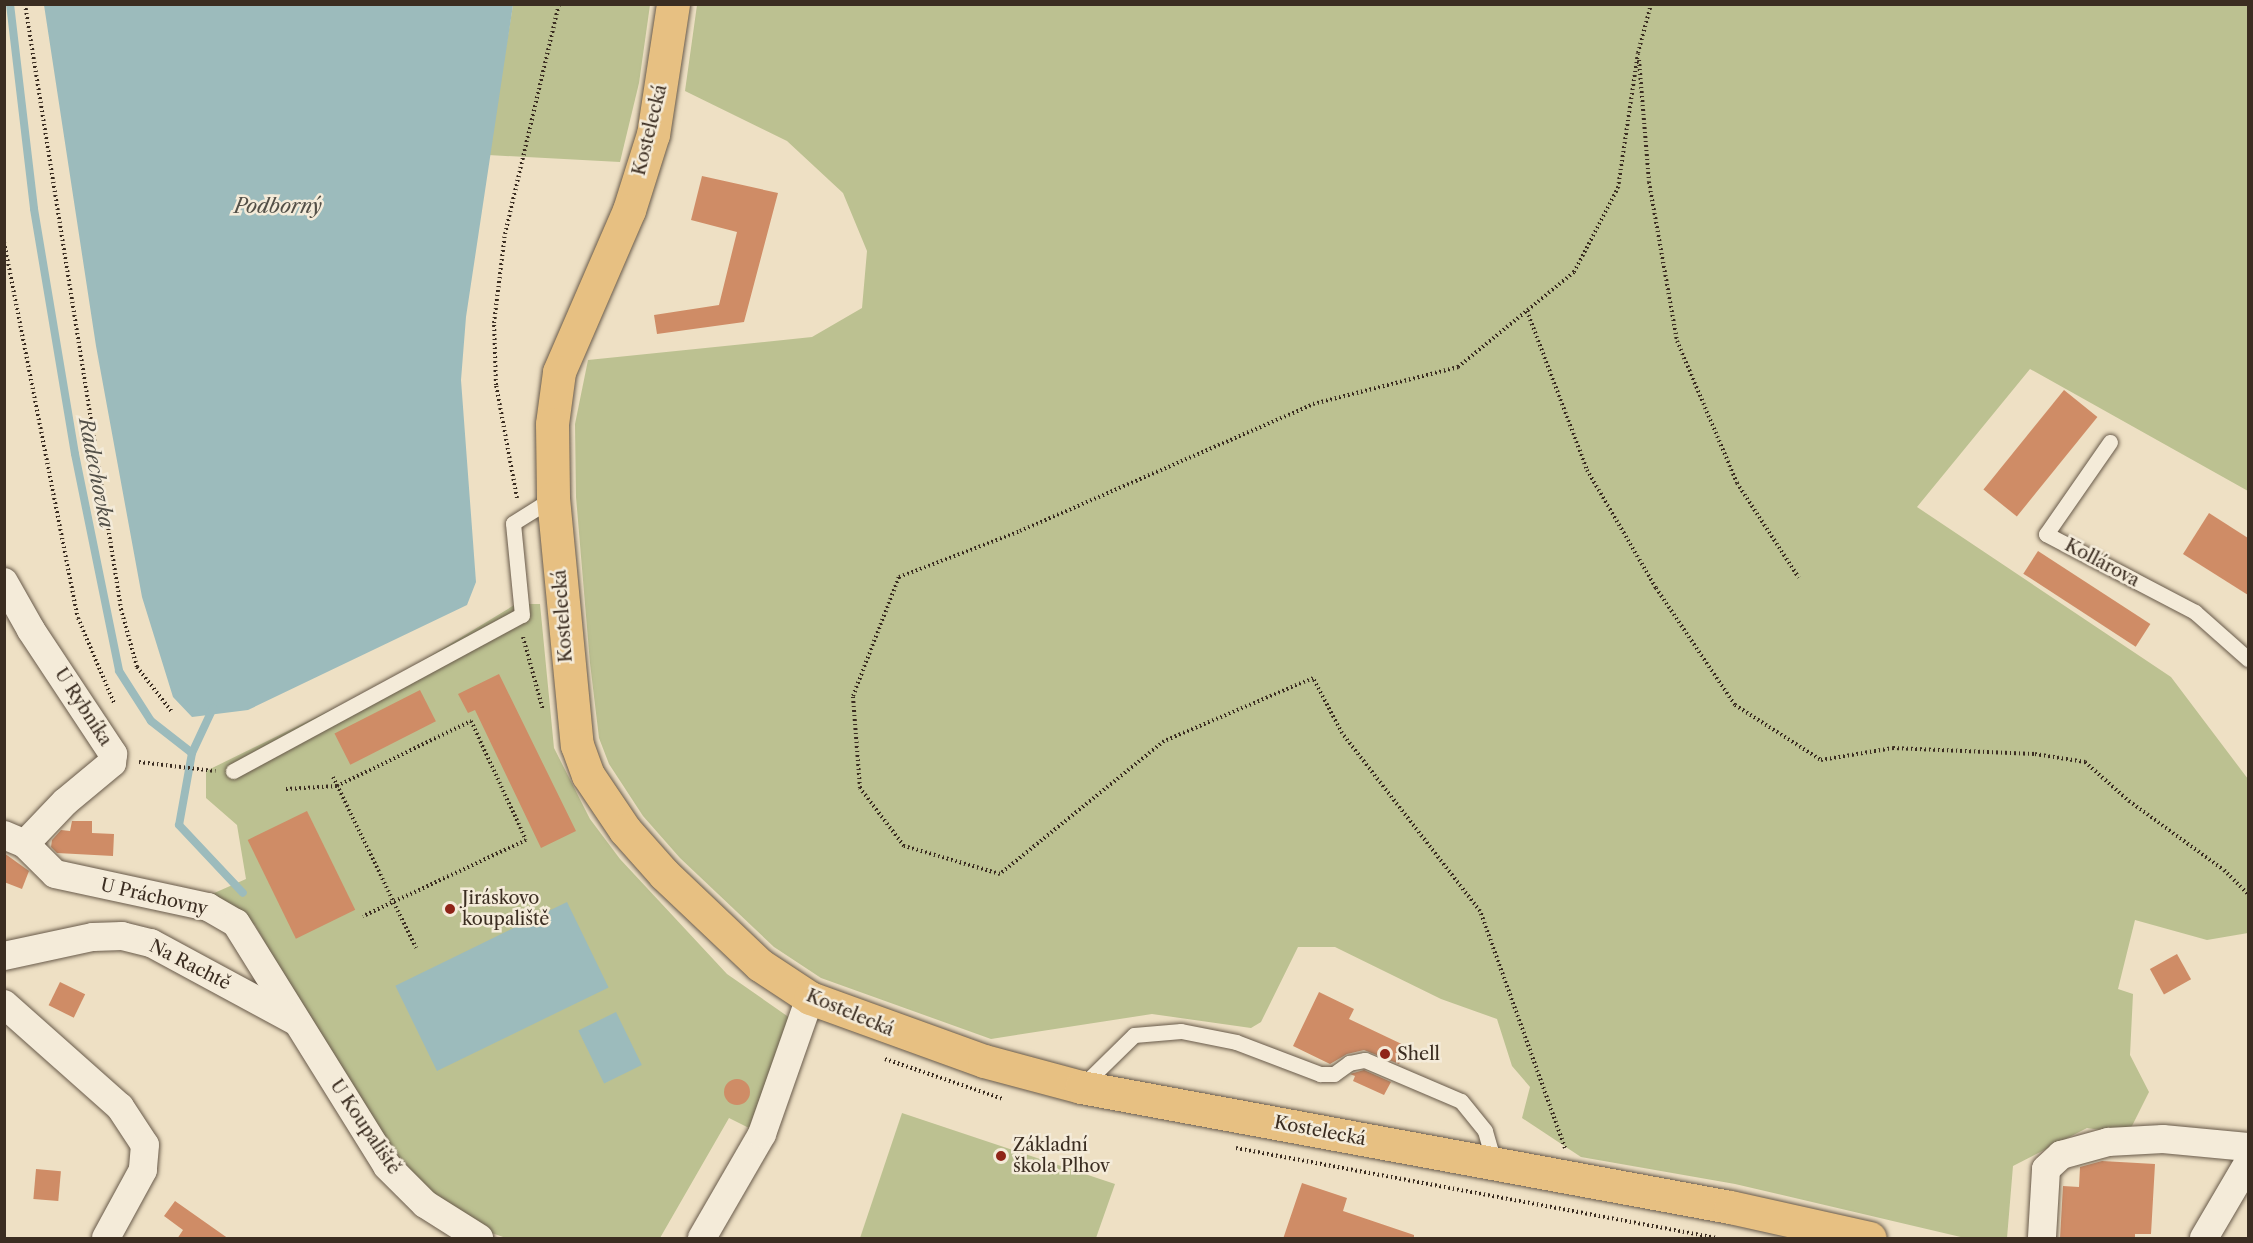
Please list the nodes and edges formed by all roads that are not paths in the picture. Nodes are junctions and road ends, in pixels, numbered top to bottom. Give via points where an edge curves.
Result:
1 (674, 4) edge
2 (2110, 442) dead end
3 (554, 498) junction
4 (4, 582) edge
5 (2248, 659) edge
6 (233, 771) road end
7 (15, 839) edge
8 (4, 956) edge
9 (810, 998) junction
10 (4, 1004) edge
11 (297, 1022) junction
12 (1081, 1087) junction
13 (2248, 1147) edge
14 (2248, 1163) edge
15 (1496, 1166) junction
16 (2042, 1236) dead end
17 (106, 1239) edge
18 (479, 1239) edge
19 (702, 1239) edge
20 (1870, 1239) edge
21 (2204, 1239) edge

1 - 3 main road, Kostelecká via 653,134 625,220 559,372 552,424
2 - 5 lane, Kollárova via 2046,534 2195,612
3 - 6 lane via 513,523 522,615
3 - 9 main road, Kostelecká via 571,713 588,775 625,830 679,890 760,965
4 - 7 street, U Rybníka via 113,754 112,763
7 - 11 street, U Práchovny via 56,874 208,907 236,923
8 - 11 street, Na Rachtě via 93,937 122,936 151,943
9 - 12 main road, Kostelecká via 910,1037
9 - 19 street via 762,1134
10 - 17 street via 120,1107 136,1126 145,1146 143,1170
11 - 18 street, U Koupaliště via 387,1166 425,1204
12 - 15 main road, Kostelecká
12 - 15 lane via 1134,1035 1181,1031 1236,1042 1320,1074 1334,1074 1348,1063 1365,1060 1461,1101 1485,1131
13 - 16 street via 2163,1140 2108,1143 2061,1155 2046,1169
14 - 21 street
15 - 20 main road, Kostelecká via 1730,1207

